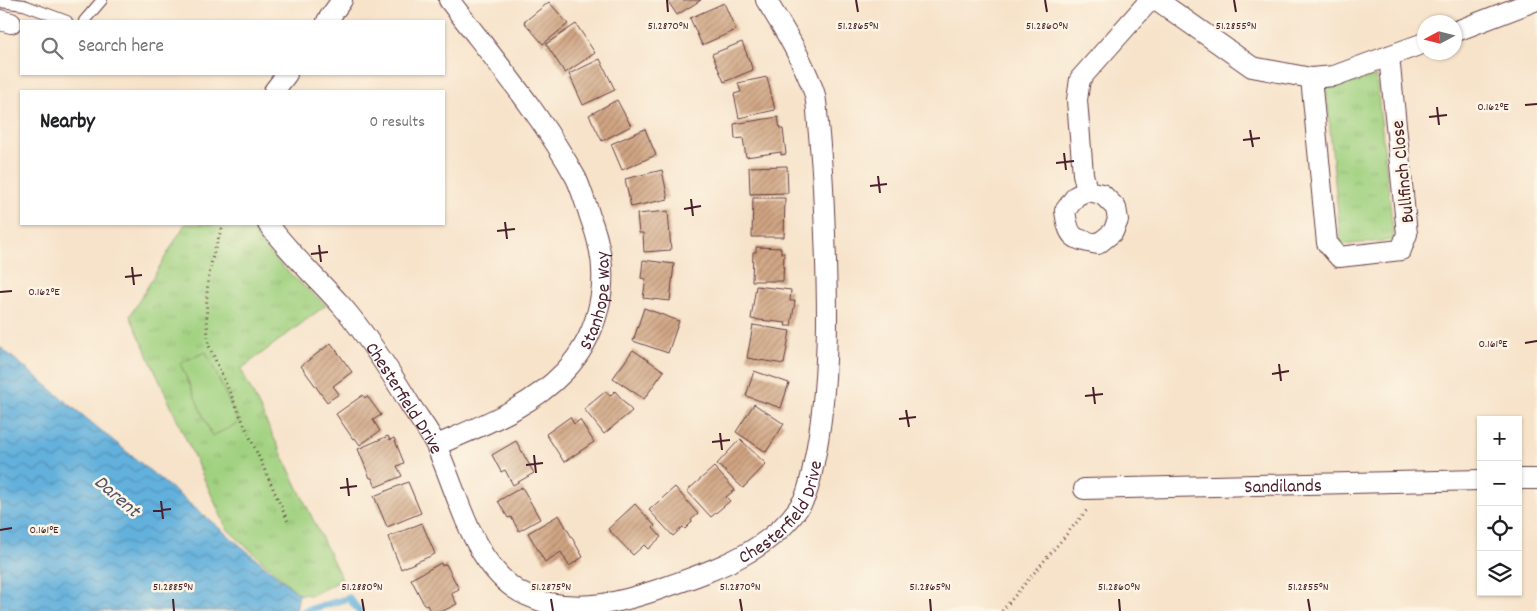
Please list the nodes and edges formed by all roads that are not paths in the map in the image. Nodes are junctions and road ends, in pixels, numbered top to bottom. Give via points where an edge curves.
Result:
1 (102, 0) edge
2 (342, 0) edge
3 (449, 0) edge
4 (766, 0) edge
5 (1150, 0) edge
6 (1157, 0) edge
7 (1537, 0) edge
8 (0, 2) edge
9 (64, 20) edge
10 (85, 20) edge
11 (327, 20) edge
12 (1462, 29) edge
13 (1417, 46) edge
14 (1389, 56) junction
15 (286, 75) edge
16 (1311, 78) junction
17 (275, 90) edge
18 (1087, 191) dead end
19 (269, 225) edge
20 (437, 445) junction
21 (1522, 479) edge
22 (1537, 479) edge
23 (1477, 480) edge
24 (1084, 489) dead end

1 - 10 lane
2 - 11 street
3 - 20 street, Stanhope Way via 536,114 577,180 598,243 602,266 595,324 579,354 564,372 547,387 496,419
4 - 20 street, Chesterfield Drive via 815,94 822,163 826,370 822,419 804,499 786,523 758,547 694,577 598,608 577,609 554,605 515,589 493,568 479,550
5 - 18 street via 1080,79 1077,100 1082,174
6 - 16 street via 1252,67
7 - 12 street
8 - 9 lane via 24,5
13 - 14 street
14 - 16 street via 1334,76
14 - 16 street, Bullfinch Close via 1407,234 1401,250 1339,257 1327,243
15 - 17 street
19 - 20 street, Chesterfield Drive via 285,248 344,308
21 - 22 street
23 - 24 street, Sandilands

